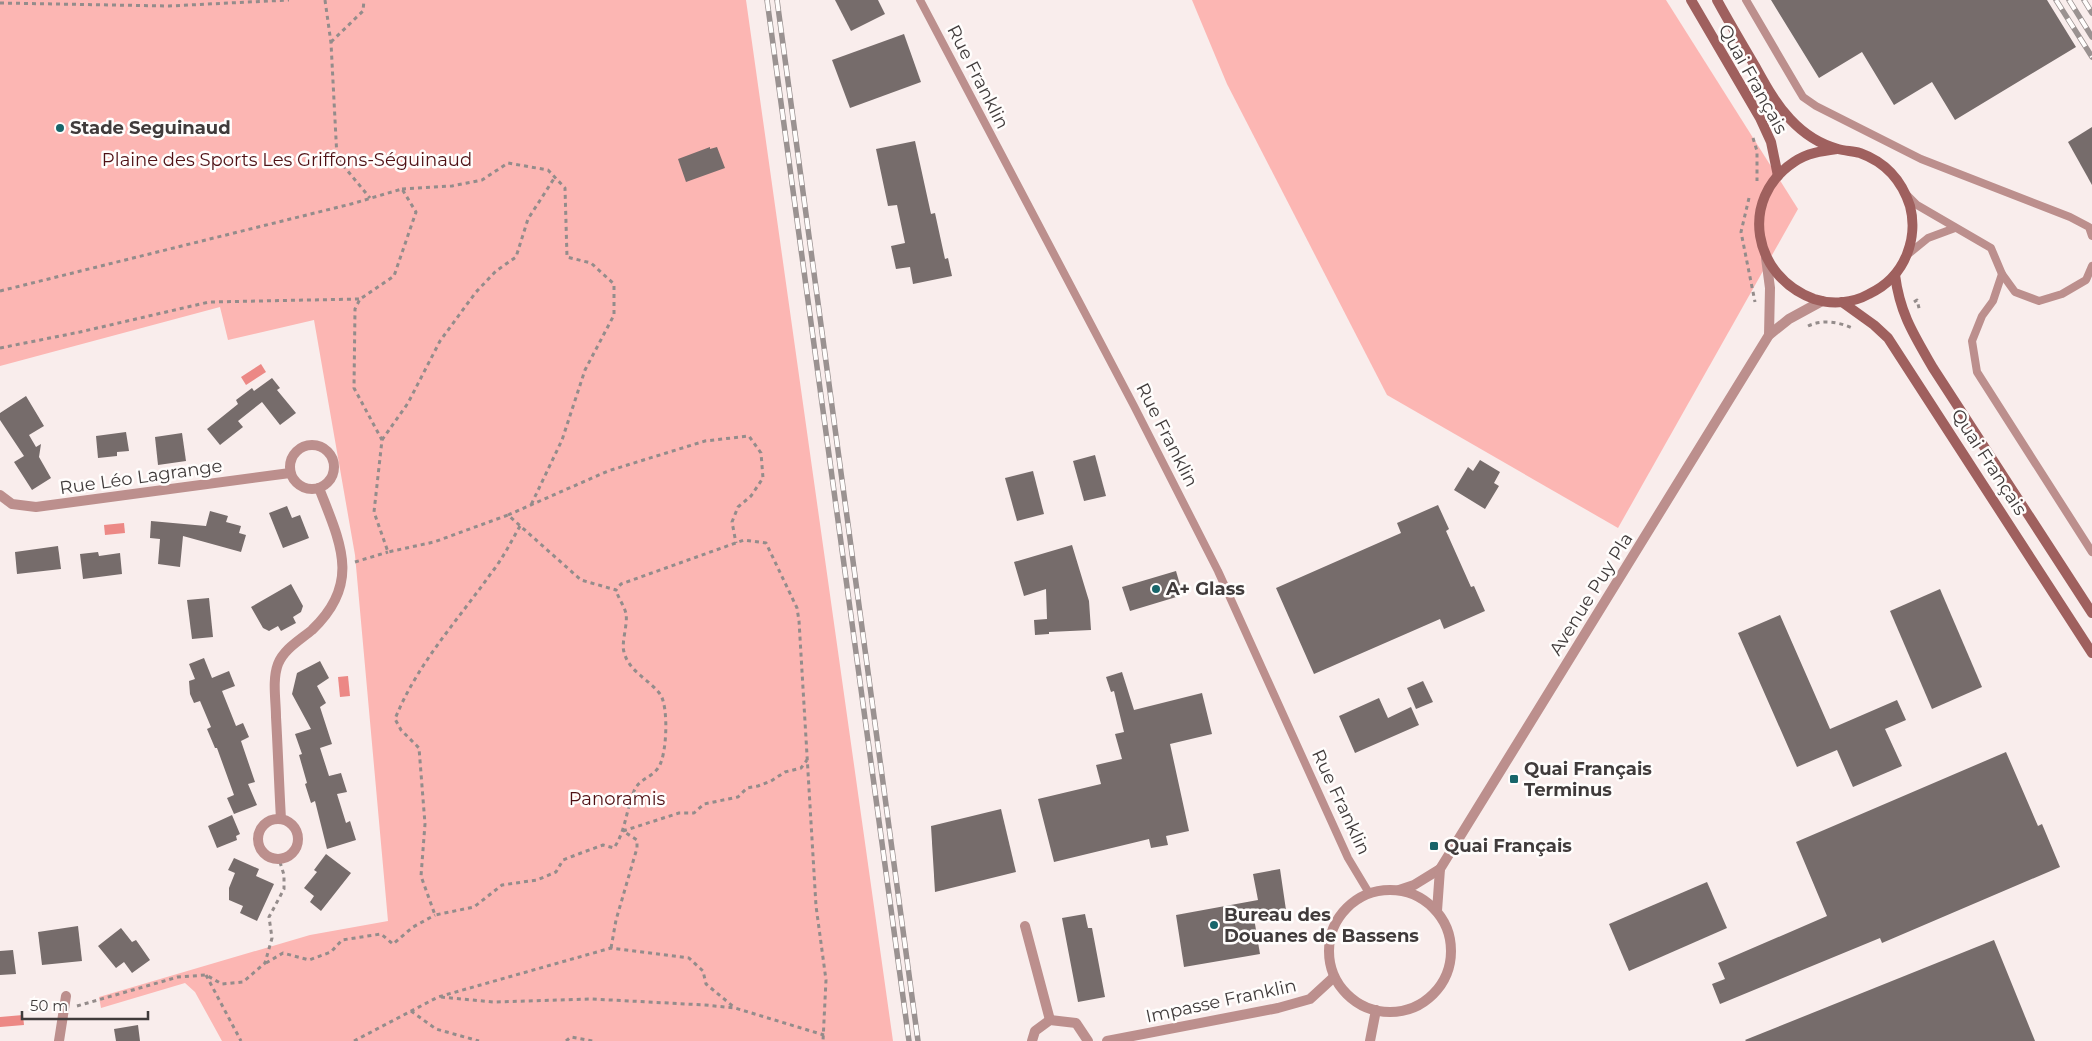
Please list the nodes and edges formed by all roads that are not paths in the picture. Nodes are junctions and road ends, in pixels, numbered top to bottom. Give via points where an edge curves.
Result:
1 (920, 0) edge
2 (1691, 0) edge
3 (1717, 0) edge
4 (1746, 0) edge
5 (1837, 149) junction
6 (1778, 176) junction
7 (1906, 194) junction
8 (1955, 228) junction
9 (2092, 236) edge
10 (1907, 254) junction
11 (1766, 258) junction
12 (2092, 266) edge
13 (2002, 274) junction
14 (1895, 275) junction
15 (1822, 301) junction
16 (1842, 302) junction
17 (1769, 335) junction
18 (290, 473) junction
19 (319, 488) junction
20 (0, 494) edge
21 (2092, 552) edge
22 (2092, 613) edge
23 (2092, 653) edge
24 (281, 820) junction
25 (1440, 869) junction
26 (1397, 890) junction
27 (1369, 893) junction
28 (1437, 912) junction
29 (1025, 926) dead end
30 (1334, 977) junction
31 (66, 996) dead end
32 (1376, 1010) junction
33 (1050, 1020) junction
34 (1089, 1040) edge
35 (58, 1041) edge
36 (1032, 1041) edge
37 (1107, 1041) edge
38 (1370, 1041) edge

1 - 27 lane, Rue Franklin via 1214,563 1348,858
2 - 6 main road, Quai Français via 1760,118 1771,142
3 - 5 main road, Quai Français via 1782,110 1804,132
4 - 9 lane via 1803,97 1822,110 1920,159 2070,217 2089,227
5 - 6 main road via 1815,152 1794,161
5 - 7 main road via 1859,152 1878,162 1894,176
6 - 11 main road via 1766,194 1760,215 1760,237
7 - 8 lane via 1917,205
7 - 10 main road via 1912,214 1912,235
8 - 10 lane via 1928,238
8 - 13 lane via 1991,248
10 - 14 main road
11 - 15 main road via 1780,278 1799,293
11 - 17 street via 1770,288
12 - 13 lane via 2086,280 2062,294 2039,301 2015,292
13 - 21 lane via 1993,301 1982,316 1972,341 1977,372
14 - 16 main road via 1880,289 1862,298
14 - 22 main road, Quai Français via 1901,309 1913,334
15 - 16 main road
15 - 17 street, Avenue Puy Pla via 1789,319
16 - 23 main road, Quai Français via 1888,338
17 - 25 street, Avenue Puy Pla
18 - 19 street via 293,480 305,488
18 - 19 street via 295,452 308,445 322,448 328,452 334,465 330,479
18 - 20 street, Rue Léo Lagrange via 36,507 12,504
19 - 24 street via 340,544 343,566 340,589 330,610 312,630 292,644 278,664 275,687
24 - 24 street via 292,824 298,840 290,855 279,859 267,856 258,839 268,822
25 - 26 street, Avenue Puy Pla via 1414,885
25 - 28 street, Avenue Puy Pla
26 - 27 street
26 - 28 street via 1426,901
27 - 30 street via 1352,903 1338,918 1330,937 1329,957
28 - 32 street via 1451,946 1449,965 1442,982 1429,997 1413,1007 1395,1012
29 - 33 street
30 - 32 street via 1344,992
30 - 37 street, Impasse Franklin via 1310,999
31 - 35 street
32 - 38 street
33 - 34 street via 1076,1023
33 - 36 street via 1035,1031

